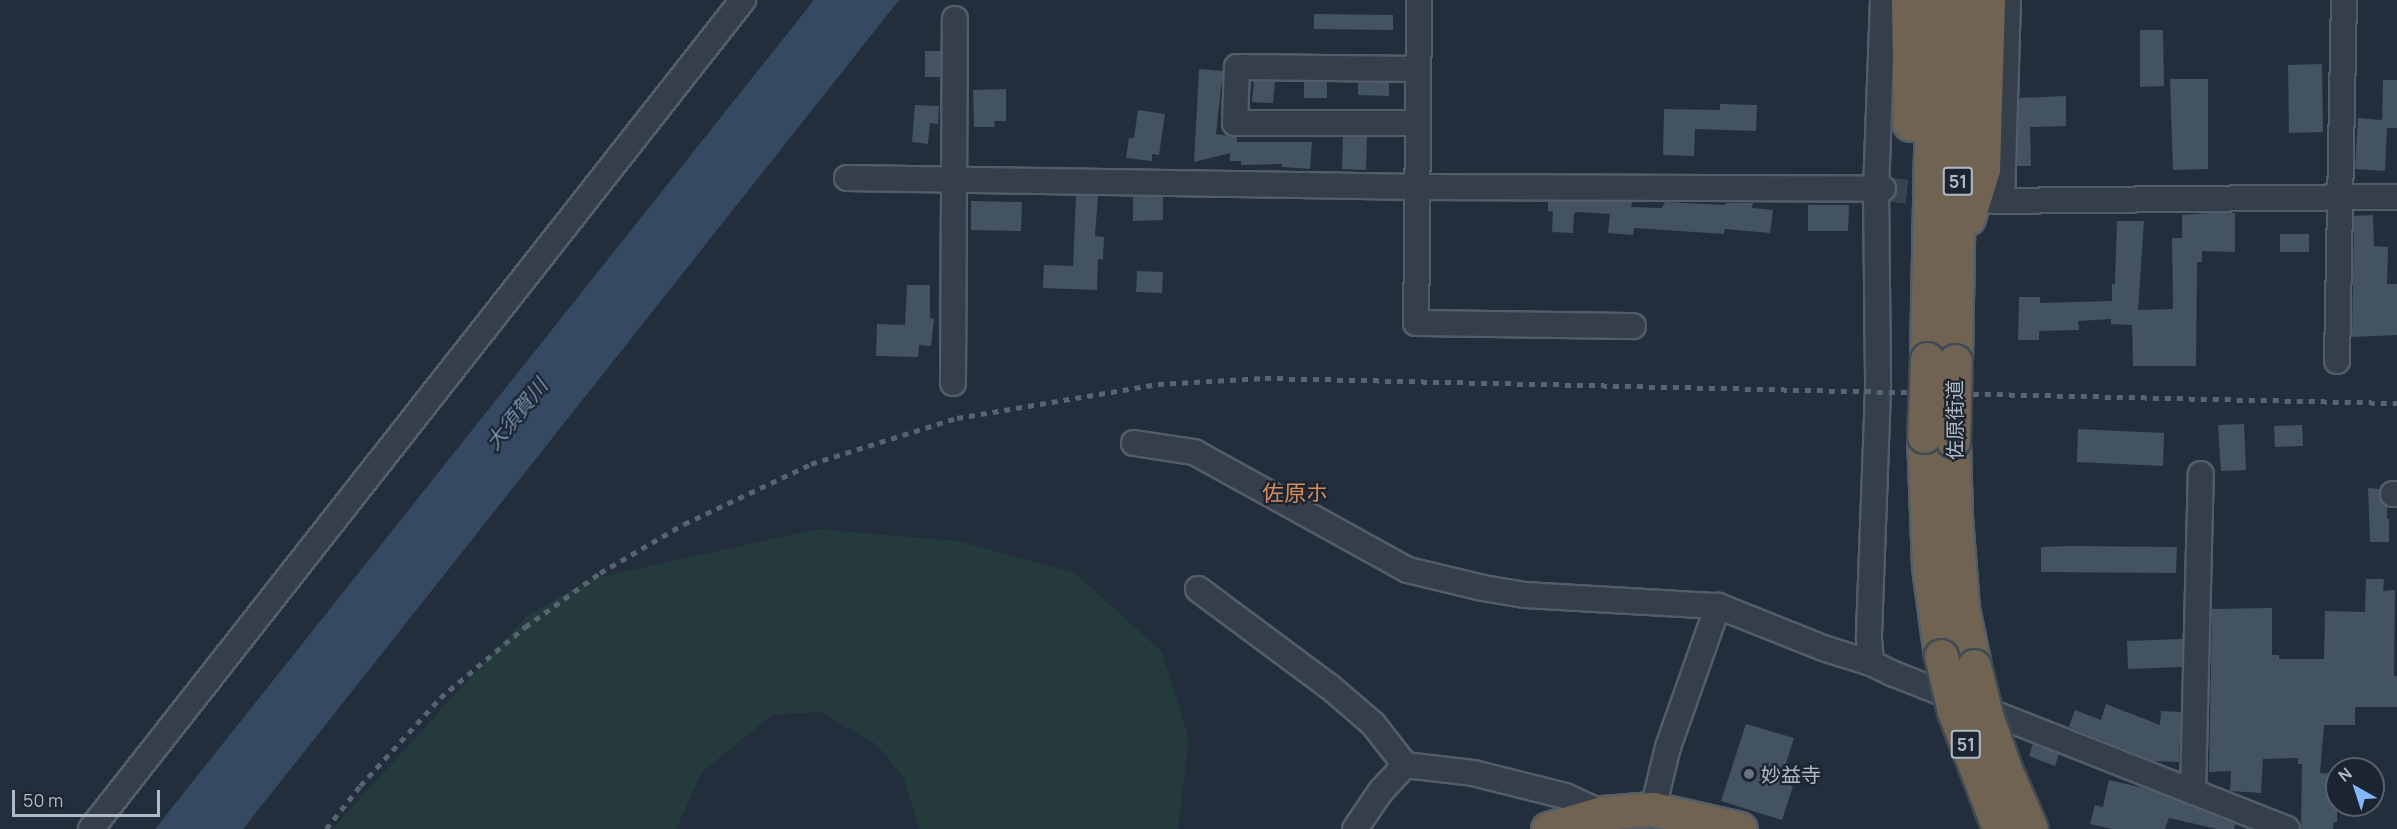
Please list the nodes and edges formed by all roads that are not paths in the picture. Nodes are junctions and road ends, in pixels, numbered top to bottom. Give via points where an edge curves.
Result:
1 (743, 0) edge
2 (1419, 0) edge
3 (1882, 0) edge
4 (1908, 0) edge
5 (1934, 0) edge
6 (1961, 0) edge
7 (1988, 0) edge
8 (2008, 0) edge
9 (2344, 0) edge
10 (955, 19) dead end
11 (1418, 69) junction
12 (1417, 123) junction
13 (847, 178) dead end
14 (954, 180) junction
15 (1417, 187) junction
16 (1879, 189) junction
17 (2341, 197) junction
18 (2397, 197) edge
19 (1943, 252) junction
20 (1633, 326) dead end
21 (2337, 361) dead end
22 (952, 383) dead end
23 (1939, 439) junction
24 (1134, 443) dead end
25 (2201, 474) dead end
26 (1198, 589) dead end
27 (1718, 606) junction
28 (1872, 663) junction
29 (1405, 765) junction
30 (2193, 792) junction
31 (1653, 809) junction
32 (1602, 813) junction
33 (91, 829) edge
34 (1355, 829) edge
35 (1548, 829) edge
36 (1740, 829) edge
37 (1999, 829) edge
38 (2031, 829) edge
39 (2287, 829) edge

1 - 33 street
2 - 11 street
3 - 16 street
4 - 19 highway via 1911,170
5 - 19 highway, 佐原街道 / 51
6 - 19 highway, 佐原街道 / 51
7 - 19 highway via 1983,169
8 - 17 street via 1997,201
9 - 17 street
10 - 14 street
11 - 12 street
11 - 12 street via 1237,67 1235,123
12 - 15 street
13 - 14 street
14 - 15 street
14 - 22 street
15 - 16 street
15 - 20 street via 1416,323
16 - 28 street via 1878,389 1869,639
17 - 18 street
17 - 21 street
19 - 23 highway, 佐原街道 / 51, bridge
23 - 37 highway, 佐原街道 / 51, bridge via 1929,567 1941,656 1954,711
23 - 38 highway, 佐原街道 / 51, bridge via 1955,517 1962,608 1974,666 2005,769
24 - 27 street via 1194,452 1408,570 1525,595
25 - 30 street
26 - 29 street via 1365,716
27 - 28 street
27 - 31 street via 1668,747
28 - 30 street
29 - 32 street via 1473,773 1565,796
29 - 34 street
30 - 39 street
31 - 32 highway
31 - 36 highway
32 - 35 highway

